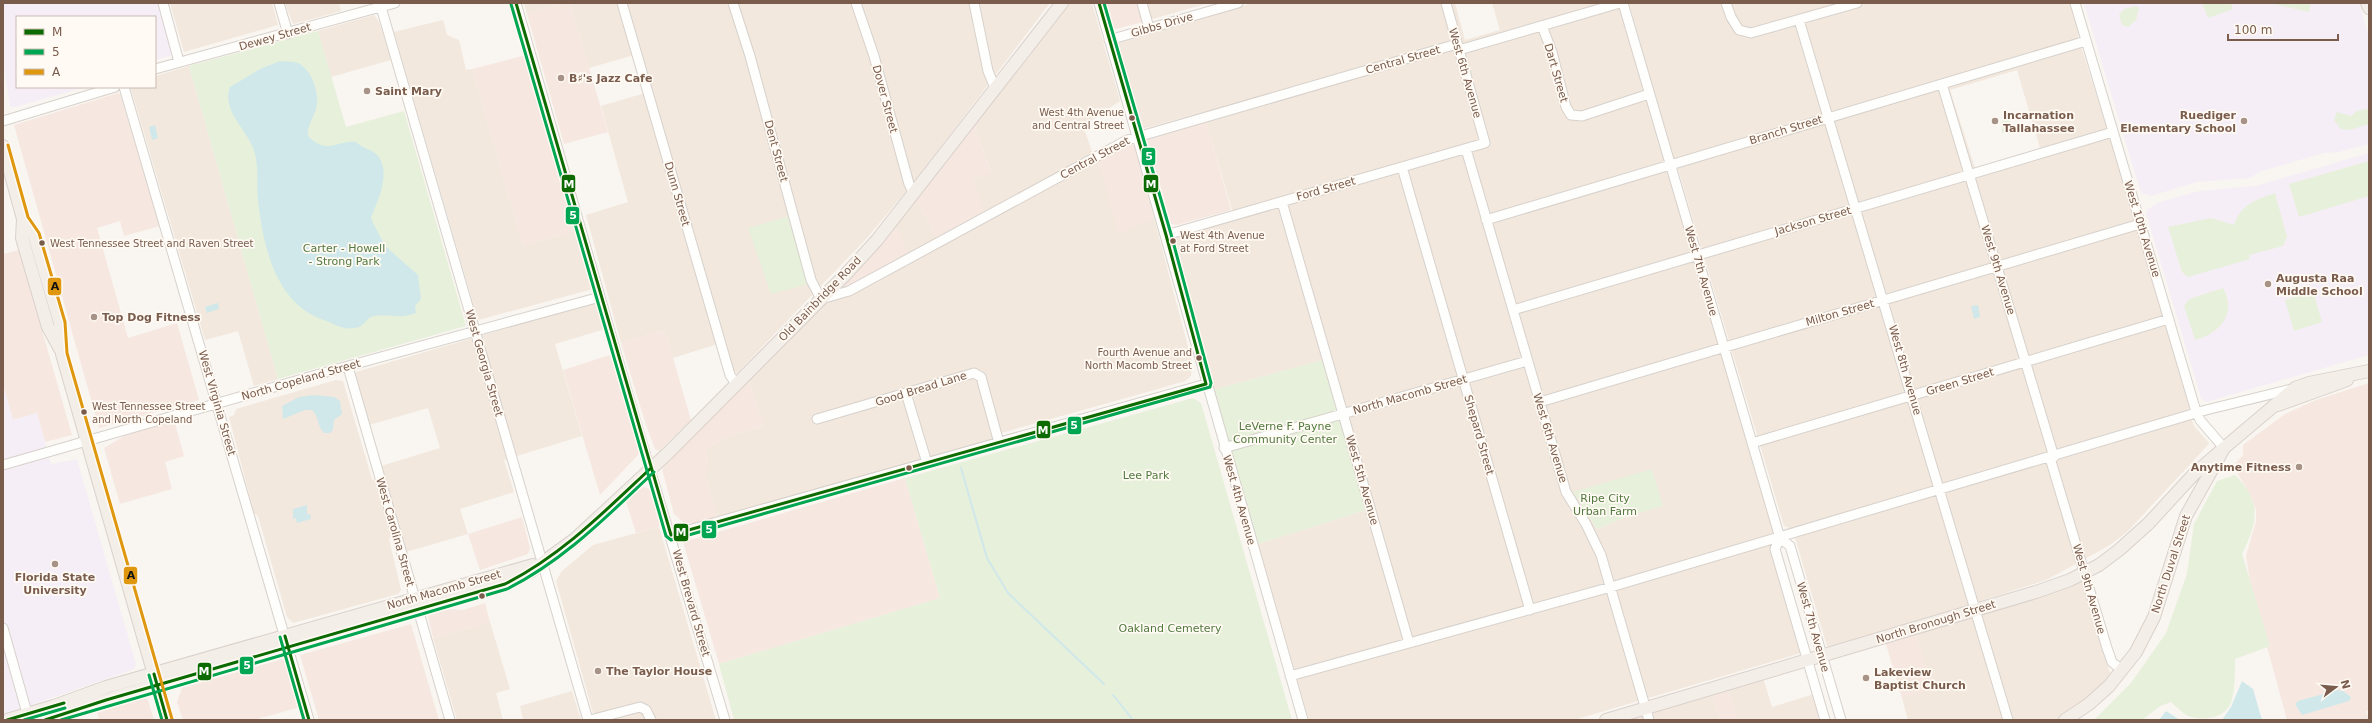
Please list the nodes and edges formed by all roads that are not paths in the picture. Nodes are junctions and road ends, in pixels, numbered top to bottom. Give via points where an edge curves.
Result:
1 (163, 3) edge
2 (279, 3) edge
3 (395, 3) edge
4 (516, 3) edge
5 (622, 3) edge
6 (733, 3) edge
7 (856, 3) edge
8 (974, 3) edge
9 (1062, 3) edge
10 (1099, 3) edge
11 (1142, 3) edge
12 (1238, 3) edge
13 (1446, 3) edge
14 (1621, 3) edge
15 (1726, 3) edge
16 (1857, 3) edge
17 (2075, 3) edge
18 (2367, 3) edge
19 (381, 7) junction
20 (2369, 8) edge
21 (1799, 20) junction
22 (1542, 26) junction
23 (1149, 28) junction
24 (288, 34) junction
25 (1109, 40) junction
26 (2086, 41) junction
27 (1458, 47) junction
28 (179, 62) junction
29 (156, 69) edge
30 (1942, 84) junction
31 (112, 88) edge
32 (124, 88) edge
33 (995, 88) junction
34 (1649, 94) junction
35 (1829, 118) junction
36 (3, 121) edge
37 (2113, 132) junction
38 (1138, 136) junction
39 (1485, 143) joint
40 (3, 146) edge
41 (1466, 149) junction
42 (1670, 165) junction
43 (1402, 167) junction
44 (1970, 175) junction
45 (914, 194) junction
46 (1282, 202) junction
47 (1856, 208) junction
48 (1486, 220) junction
49 (2140, 224) junction
50 (1166, 235) junction
51 (1697, 256) junction
52 (1996, 266) junction
53 (600, 297) junction
54 (821, 299) junction
55 (1884, 300) junction
56 (1513, 310) junction
57 (2169, 319) junction
58 (475, 331) junction
59 (1724, 347) junction
60 (1528, 361) junction
61 (2025, 362) junction
62 (348, 367) junction
63 (2369, 371) edge
64 (1463, 379) junction
65 (736, 384) junction
66 (1206, 384) junction
67 (2295, 388) junction
68 (906, 393) junction
69 (1912, 396) junction
70 (1540, 402) junction
71 (217, 404) junction
72 (2275, 406) junction
73 (1343, 414) junction
74 (2198, 414) junction
75 (817, 419) dead end
76 (88, 442) junction
77 (999, 443) junction
78 (1752, 444) junction
79 (1224, 448) junction
80 (2224, 448) junction
81 (2052, 457) junction
82 (926, 463) junction
83 (3, 465) edge
84 (651, 468) junction
85 (1940, 491) junction
86 (671, 535) junction
87 (1780, 538) junction
88 (542, 562) junction
89 (2085, 572) junction
90 (1611, 587) junction
91 (417, 604) junction
92 (1530, 610) junction
93 (1975, 610) junction
94 (3, 628) edge
95 (285, 636) junction
96 (1409, 643) junction
97 (288, 648) junction
98 (1822, 655) junction
99 (1808, 660) junction
100 (2122, 670) junction
101 (1290, 676) junction
102 (156, 680) junction
103 (1836, 704) junction
104 (1822, 708) junction
105 (1648, 714) edge
106 (28, 717) edge
107 (6, 720) edge
108 (45, 720) edge
109 (167, 720) edge
110 (309, 720) edge
111 (450, 720) edge
112 (589, 720) edge
113 (651, 720) edge
114 (725, 720) edge
115 (1303, 720) edge
116 (1606, 720) edge
117 (1825, 720) edge
118 (1841, 720) edge
119 (2008, 720) edge
120 (2066, 720) edge

1 - 28 street
2 - 24 street
3 - 19 street, Dewey Street
4 - 53 street, West Brevard Street
5 - 65 street, Dunn Street via 730,375
6 - 54 street, Dent Street via 750,56 810,280
7 - 45 street, Dover Street
8 - 33 street via 988,70
9 - 33 main road, Old Bainbridge Road
10 - 25 street, West 4th Avenue
11 - 23 street
12 - 23 street, Gibbs Drive
13 - 27 street, West 6th Avenue
14 - 22 street, Central Street
14 - 34 street, West 7th Avenue
15 - 21 street via 1731,18 1739,30 1744,32 1761,31
16 - 21 street
17 - 26 street, West 10th Avenue
18 - 20 main road
19 - 24 street, Dewey Street
19 - 58 street, West Georgia Street
21 - 35 street, West 8th Avenue
22 - 27 street, Central Street
22 - 34 street, Dart Street via 1552,52 1568,112 1582,116
23 - 25 street, Gibbs Drive
24 - 28 street, Dewey Street
25 - 38 street, West 4th Avenue
26 - 30 street, Branch Street
26 - 37 street, West 10th Avenue
27 - 38 street, Central Street
27 - 39 street, West 6th Avenue
28 - 29 street, Dewey Street
30 - 35 street, Branch Street
30 - 44 street, West 9th Avenue
31 - 36 street
32 - 71 street, West Virginia Street
33 - 45 main road, Old Bainbridge Road
34 - 42 street, West 7th Avenue
35 - 42 street, Branch Street
35 - 47 street, West 8th Avenue
37 - 44 street, Jackson Street
37 - 49 street, West 10th Avenue
38 - 50 street, West 4th Avenue
38 - 54 street, Central Street via 849,291
39 - 41 street, Ford Street
40 - 76 main road via 23,219 34,234 60,323 62,354
41 - 43 street, Ford Street
41 - 48 street, West 6th Avenue
42 - 48 street, Branch Street
42 - 51 street, West 7th Avenue
43 - 46 street, Ford Street
43 - 64 street, Shepard Street
44 - 47 street, Jackson Street
44 - 52 street, West 9th Avenue
45 - 54 main road, Old Bainbridge Road via 877,240
46 - 50 street, Ford Street
46 - 73 street, West 5th Avenue
47 - 51 street, Jackson Street
47 - 55 street, West 8th Avenue
48 - 56 street, West 6th Avenue
49 - 52 street, Milton Street
49 - 57 street, West 10th Avenue
50 - 66 street, West 4th Avenue
51 - 56 street, Jackson Street
51 - 59 street, West 7th Avenue
52 - 55 street, Milton Street
52 - 61 street, West 9th Avenue
53 - 58 street, North Copeland Street
53 - 84 street, West Brevard Street
54 - 65 main road, Old Bainbridge Road
55 - 59 street, Milton Street
55 - 69 street, West 8th Avenue
56 - 60 street, West 6th Avenue
57 - 61 street, Green Street
57 - 74 street, West 10th Avenue
58 - 62 street, North Copeland Street
58 - 88 street, West Georgia Street
59 - 70 street, Milton Street
59 - 78 street, West 7th Avenue
60 - 64 street, North Macomb Street
60 - 70 street, West 6th Avenue
61 - 69 street, Green Street
61 - 81 street, West 9th Avenue
62 - 71 street, North Copeland Street
62 - 91 street, West Carolina Street
63 - 67 main road
63 - 72 main road
64 - 73 street, North Macomb Street
64 - 92 street, Shepard Street
65 - 84 main road, Old Bainbridge Road
66 - 77 street
66 - 79 street, West 4th Avenue
67 - 72 main road, North Duval Street
67 - 74 street
68 - 75 street, Good Bread Lane
68 - 77 street, Good Bread Lane via 977,373
68 - 82 street
69 - 78 street, Green Street
69 - 85 street, West 8th Avenue
70 - 90 street, West 6th Avenue via 1566,492 1592,534
71 - 76 street, North Copeland Street
71 - 95 street, West Virginia Street
72 - 80 main road, North Duval Street
73 - 79 street, North Macomb Street
73 - 96 street, West 5th Avenue
74 - 80 street, West 10th Avenue
74 - 81 street
76 - 83 street, North Copeland Street
76 - 102 main road
77 - 82 street
78 - 87 street, West 7th Avenue
79 - 101 street, West 4th Avenue
80 - 89 main road, North Bronough Street via 2189,479 2133,538 2100,564
80 - 100 main road, North Duval Street via 2186,516 2154,617 2136,652
81 - 85 street
81 - 89 street, West 9th Avenue
82 - 86 street
84 - 86 street, West Brevard Street
84 - 88 main road, Old Bainbridge Road via 574,539
85 - 87 street
85 - 93 street, West 8th Avenue
86 - 114 street, West Brevard Street
87 - 90 street
87 - 98 street, West 7th Avenue via 1790,546
87 - 99 street, West 7th Avenue via 1774,549
88 - 91 main road, North Macomb Street via 531,571 505,584
88 - 112 street, West Georgia Street
89 - 93 main road, North Bronough Street via 2036,592
89 - 100 street, West 9th Avenue via 2112,662
90 - 92 street
90 - 105 street, West 6th Avenue
91 - 95 main road, North Macomb Street
91 - 97 main road, North Macomb Street
91 - 111 street, West Carolina Street
92 - 96 street
93 - 98 main road, North Bronough Street
93 - 119 street, West 8th Avenue
94 - 106 street
95 - 97 street, West Virginia Street
95 - 102 main road, North Macomb Street
96 - 101 street
97 - 102 main road, North Macomb Street
97 - 110 street, West Virginia Street
98 - 99 main road, North Bronough Street
98 - 103 street, West 7th Avenue
99 - 104 street, West 7th Avenue
99 - 105 main road, North Bronough Street
100 - 120 main road, North Duval Street via 2089,704
101 - 115 street, West 4th Avenue
102 - 106 main road, North Macomb Street via 106,687
102 - 108 main road, North Macomb Street
102 - 109 main road
103 - 104 street
103 - 118 street, West 7th Avenue
104 - 117 street, West 7th Avenue
105 - 116 main road, North Bronough Street
106 - 107 main road, North Macomb Street
112 - 113 street via 640,707 646,710

